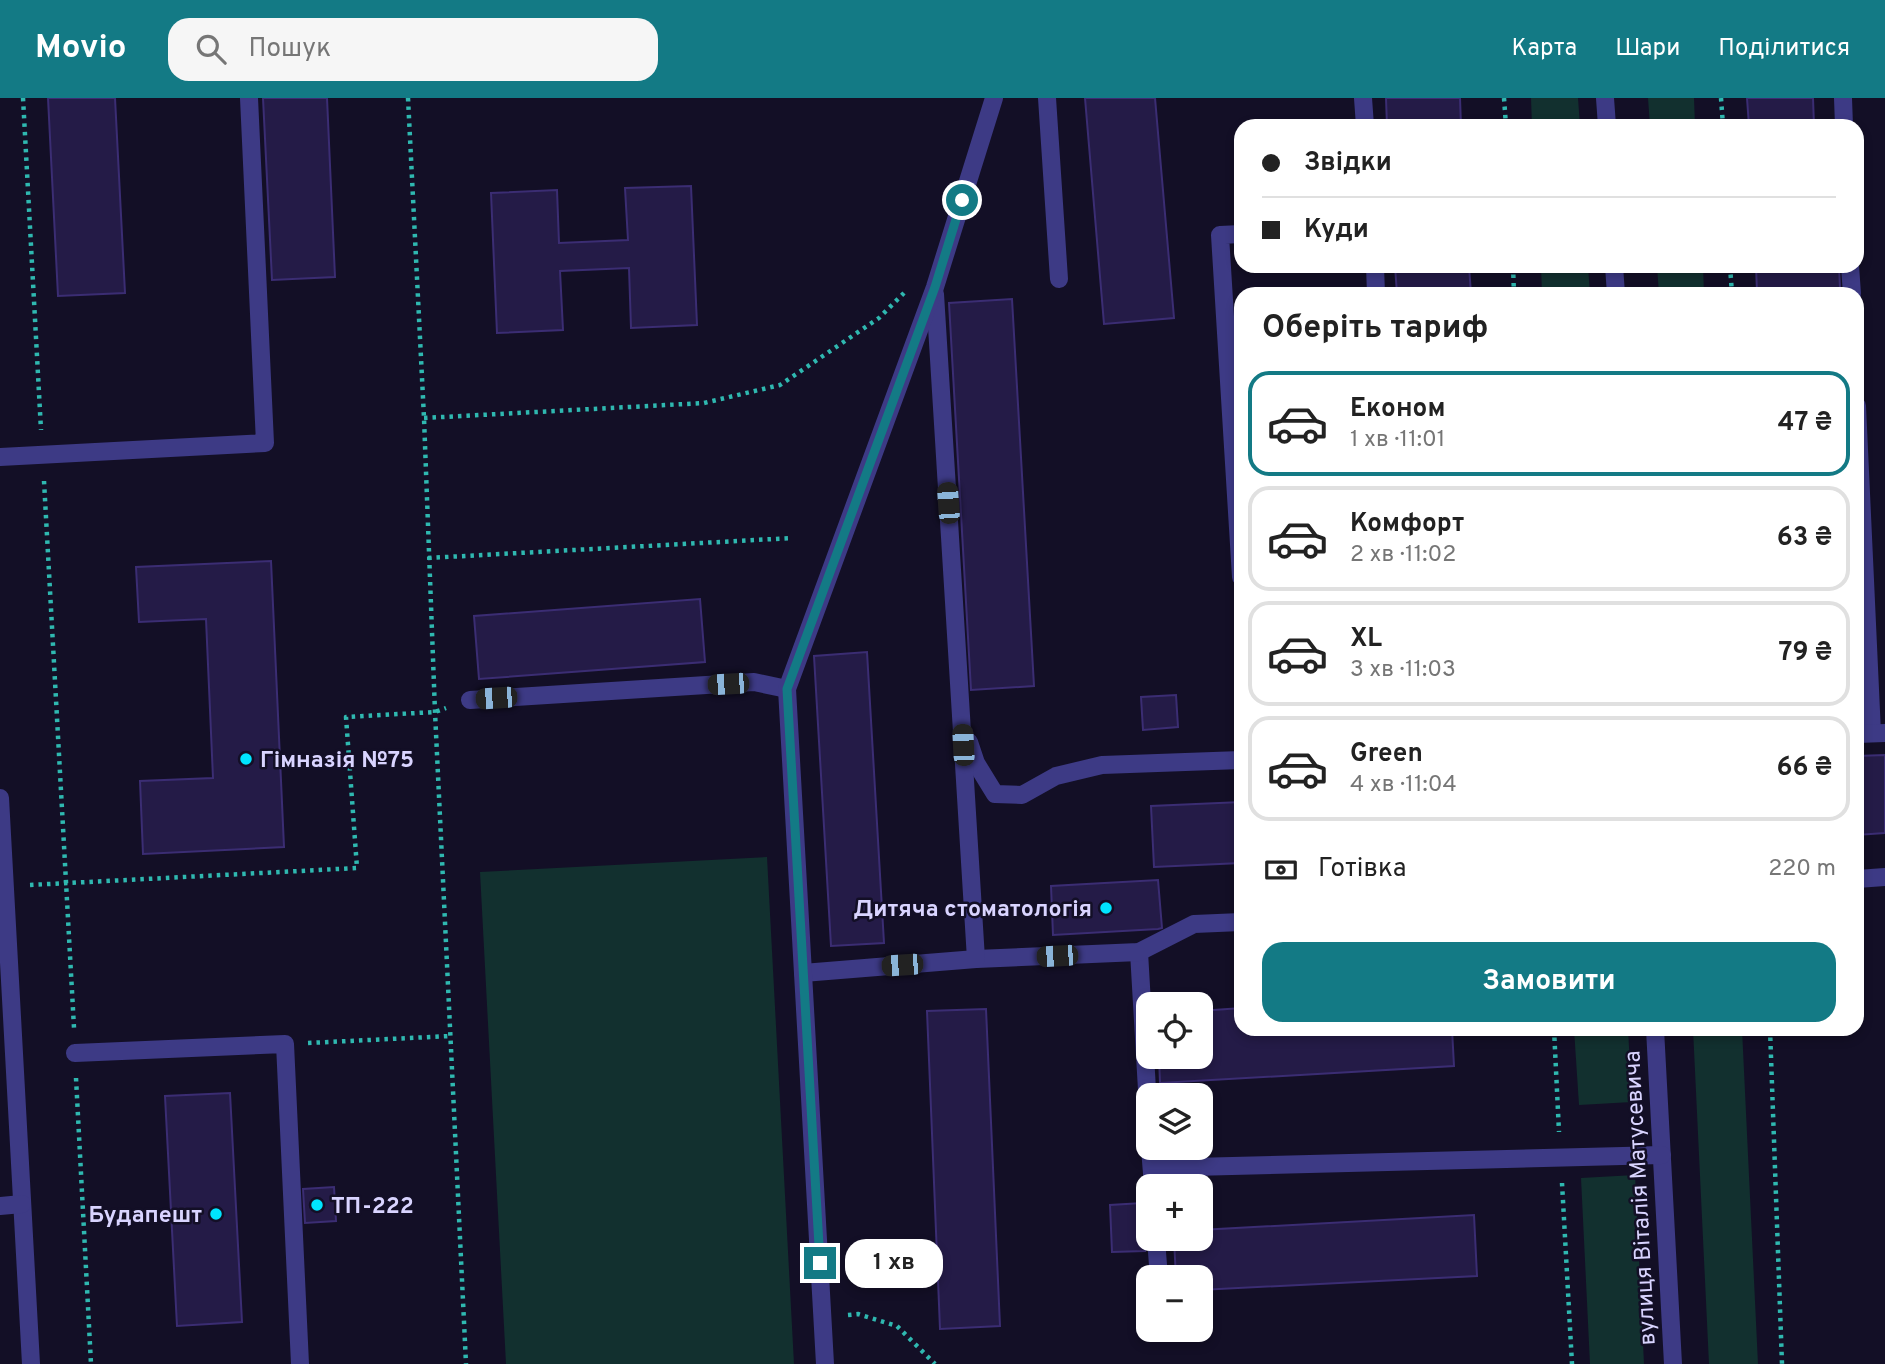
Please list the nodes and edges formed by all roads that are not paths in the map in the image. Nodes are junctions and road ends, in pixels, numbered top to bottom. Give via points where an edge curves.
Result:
1 (249, 98) edge
2 (994, 98) edge
3 (1047, 98) edge
4 (1363, 98) edge
5 (1605, 98) edge
6 (1843, 98) edge
7 (1364, 119) edge
8 (1606, 119) edge
9 (1844, 119) edge
10 (1234, 234) edge
11 (1059, 279) dead end
12 (935, 287) junction
13 (0, 457) edge
14 (1234, 463) edge
15 (1864, 570) edge
16 (787, 689) junction
17 (470, 699) road end
18 (961, 718) junction
19 (1871, 733) edge
20 (1234, 760) edge
21 (0, 798) edge
22 (1885, 877) edge
23 (1864, 878) edge
24 (1234, 922) edge
25 (1139, 952) junction
26 (976, 959) junction
27 (803, 973) junction
28 (1655, 1036) edge
29 (75, 1054) road end
30 (1147, 1083) edge
31 (1662, 1155) junction
32 (1151, 1160) edge
33 (1152, 1168) junction
34 (1152, 1174) edge
35 (22, 1204) junction
36 (0, 1206) edge
37 (31, 1364) edge
38 (300, 1364) edge
39 (825, 1364) edge
40 (1673, 1364) edge

1 - 13 street via 265,443
2 - 12 street
3 - 11 street
4 - 7 street
5 - 8 street
6 - 9 street
10 - 14 street via 1220,235
12 - 16 street
12 - 18 street
15 - 19 street
16 - 17 street via 754,682
16 - 27 street
18 - 20 street via 976,763 995,794 1022,795 1056,776 1102,765
18 - 26 street
21 - 35 street
22 - 23 street
24 - 25 street via 1194,924
25 - 26 street
25 - 30 street
26 - 27 street
27 - 39 street
28 - 31 street, вулиця Віталія Матусевича
29 - 38 street via 285,1044
31 - 33 street
31 - 40 street, вулиця Віталія Матусевича
32 - 33 street
33 - 34 street
35 - 36 street
35 - 37 street

